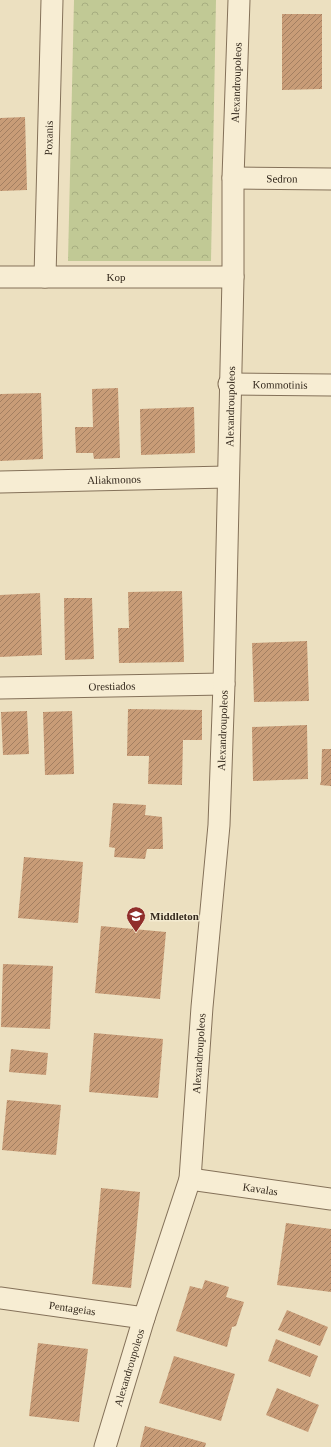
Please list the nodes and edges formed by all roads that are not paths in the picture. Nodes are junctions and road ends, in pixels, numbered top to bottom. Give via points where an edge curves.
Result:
1 (52, 0) edge
2 (239, 0) edge
3 (233, 178) junction
4 (331, 179) edge
5 (0, 277) edge
6 (45, 277) junction
7 (233, 277) junction
8 (229, 384) junction
9 (331, 385) edge
10 (227, 477) junction
11 (0, 482) edge
12 (224, 684) junction
13 (0, 688) edge
14 (190, 1180) junction
15 (331, 1199) edge
16 (0, 1298) edge
17 (144, 1318) junction
18 (105, 1447) edge

1 - 6 street, Poxanis
2 - 3 street, Alexandroupoleos
3 - 4 street, Sedron
3 - 7 street, Alexandroupoleos
5 - 6 street, Kop
6 - 7 street, Kop
7 - 8 street, Alexandroupoleos
8 - 9 street, Kommotinis
8 - 10 street, Alexandroupoleos
10 - 11 street, Aliakmonos
10 - 12 street, Alexandroupoleos
12 - 13 street, Orestiados
12 - 14 street, Alexandroupoleos via 218,825
14 - 15 street, Kavalas
14 - 17 street, Alexandroupoleos
16 - 17 street, Pentageias
17 - 18 street, Alexandroupoleos

